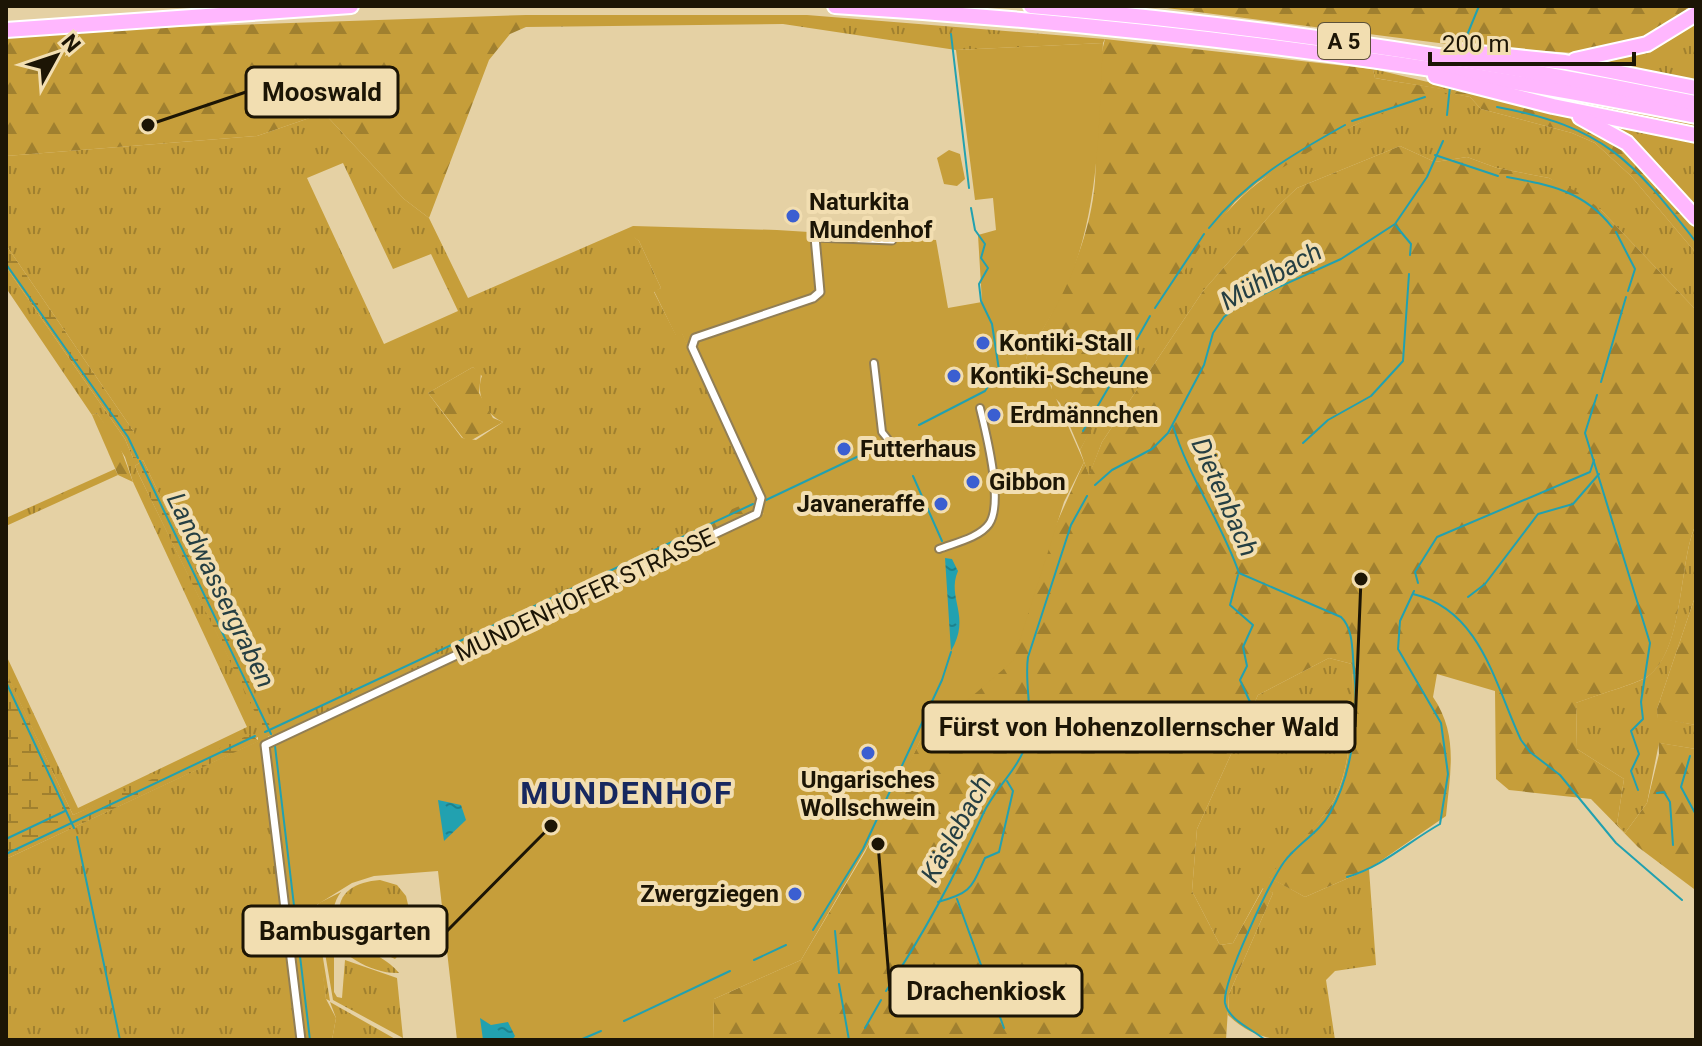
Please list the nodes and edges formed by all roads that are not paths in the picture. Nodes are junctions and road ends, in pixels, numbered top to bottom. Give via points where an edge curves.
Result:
1 (351, 6) edge
2 (835, 6) edge
3 (1031, 6) edge
4 (1696, 14) edge
5 (6, 30) edge
6 (1404, 50) junction
7 (1381, 59) junction
8 (1565, 62) junction
9 (1696, 88) edge
10 (1696, 103) edge
11 (1553, 106) junction
12 (1696, 116) edge
13 (1696, 135) edge
14 (1696, 218) edge
15 (892, 240) dead end
16 (874, 363) dead end
17 (980, 408) dead end
18 (894, 447) dead end
19 (939, 549) dead end
20 (301, 1040) edge

1 - 5 highway
2 - 7 highway, A 5 via 1093,24
3 - 6 highway, A 5
4 - 8 highway via 1647,44
6 - 8 highway
6 - 10 highway, A 5
7 - 11 highway
7 - 12 highway, A 5
8 - 9 highway
11 - 13 highway
11 - 14 highway via 1627,143
15 - 20 street, MUNDENHOFER STRASSE via 815,237 820,292 813,298 695,338 692,347 761,498 757,514 265,745
16 - 18 street via 882,432
17 - 19 street via 991,460 992,520 982,531

